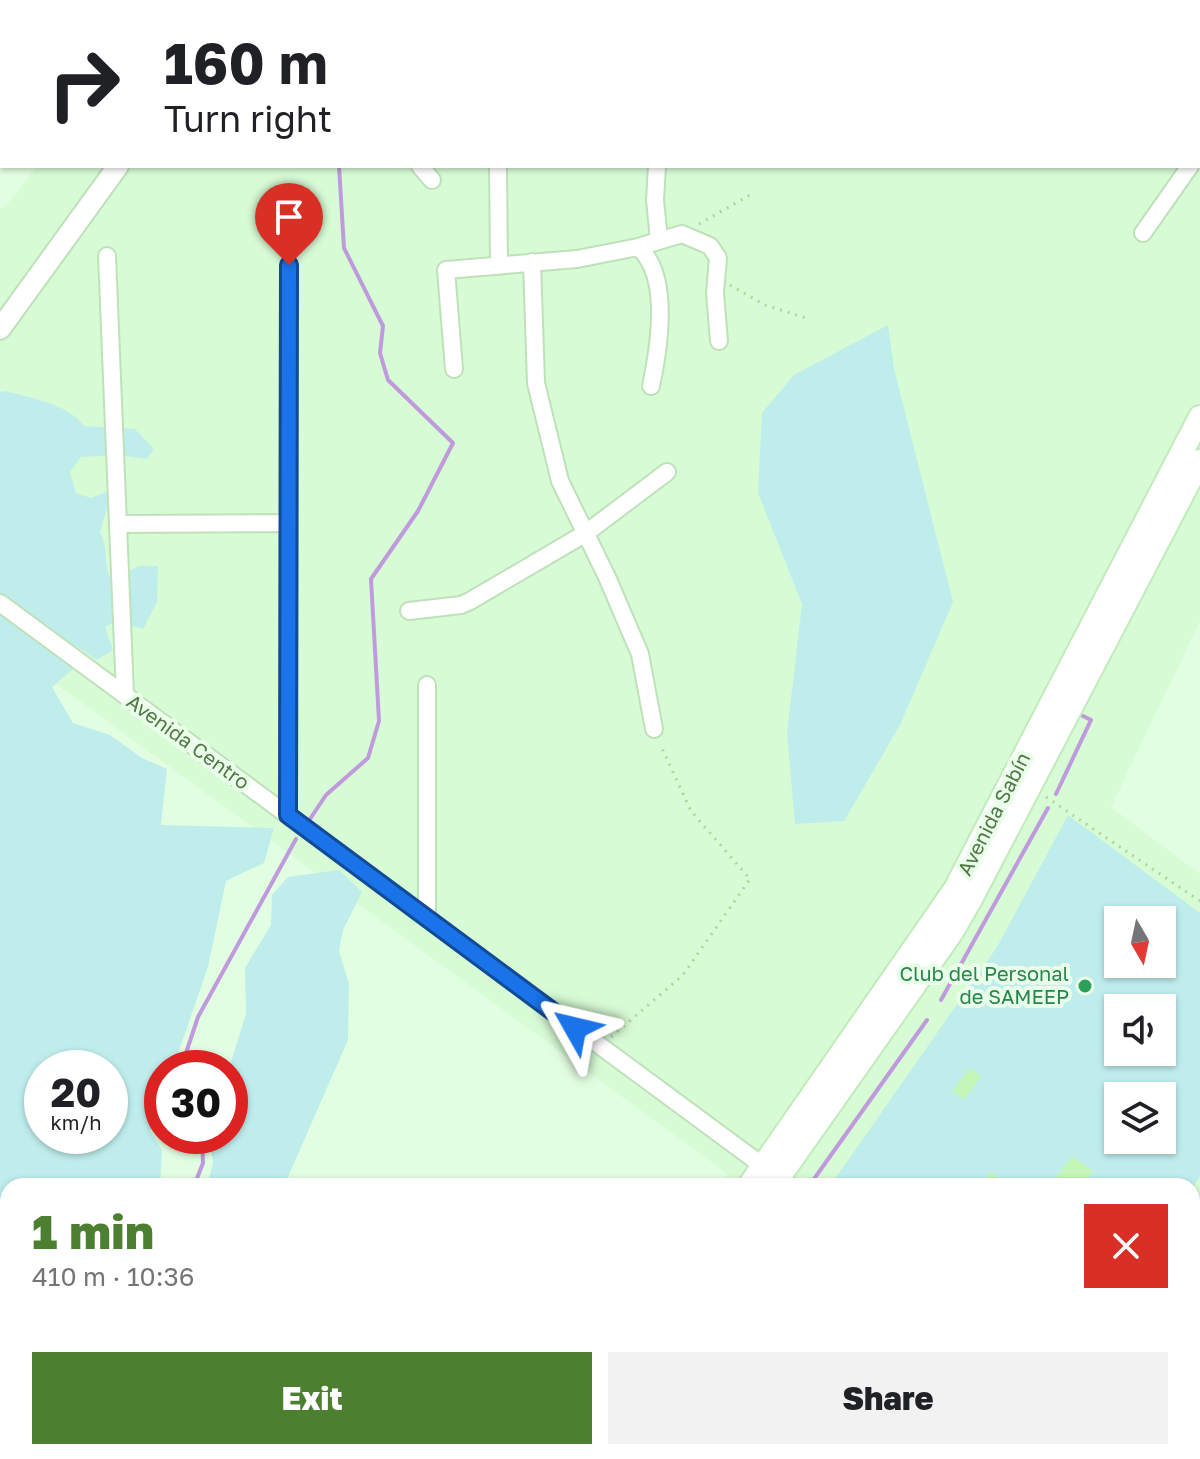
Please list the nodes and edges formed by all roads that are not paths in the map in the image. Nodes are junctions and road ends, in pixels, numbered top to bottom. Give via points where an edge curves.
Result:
1 (117, 168) edge
2 (422, 168) edge
3 (498, 168) edge
4 (657, 168) edge
5 (1189, 168) edge
6 (432, 180) dead end
7 (1143, 233) dead end
8 (659, 240) junction
9 (638, 247) junction
10 (107, 256) dead end
11 (532, 262) junction
12 (289, 265) dead end
13 (499, 265) junction
14 (0, 329) edge
15 (719, 341) dead end
16 (454, 369) dead end
17 (651, 386) dead end
18 (1200, 417) edge
19 (1200, 461) edge
20 (667, 472) dead end
21 (287, 523) junction
22 (118, 524) junction
23 (586, 533) junction
24 (0, 603) edge
25 (409, 611) dead end
26 (427, 685) dead end
27 (125, 695) junction
28 (654, 729) road end
29 (288, 815) junction
30 (427, 918) junction
31 (768, 1176) edge

1 - 14 street
2 - 6 street
3 - 13 street
4 - 8 street
5 - 7 street
8 - 9 street
8 - 15 street via 682,234 710,246 718,258
9 - 11 street
9 - 17 street via 648,256 661,309
10 - 22 street
11 - 13 street
11 - 23 street via 536,383 560,481
12 - 21 street
13 - 16 street via 446,270
18 - 31 main road, Avenida Sabín via 955,889
19 - 31 main road, Avenida Sabín via 952,932
20 - 23 street
21 - 22 street
21 - 29 street
22 - 27 street
23 - 25 street via 461,605
23 - 28 street via 640,654
24 - 27 street, Avenida Centro
26 - 30 street
27 - 29 street, Avenida Centro
29 - 30 street, Avenida Centro
30 - 31 street, Avenida Centro

